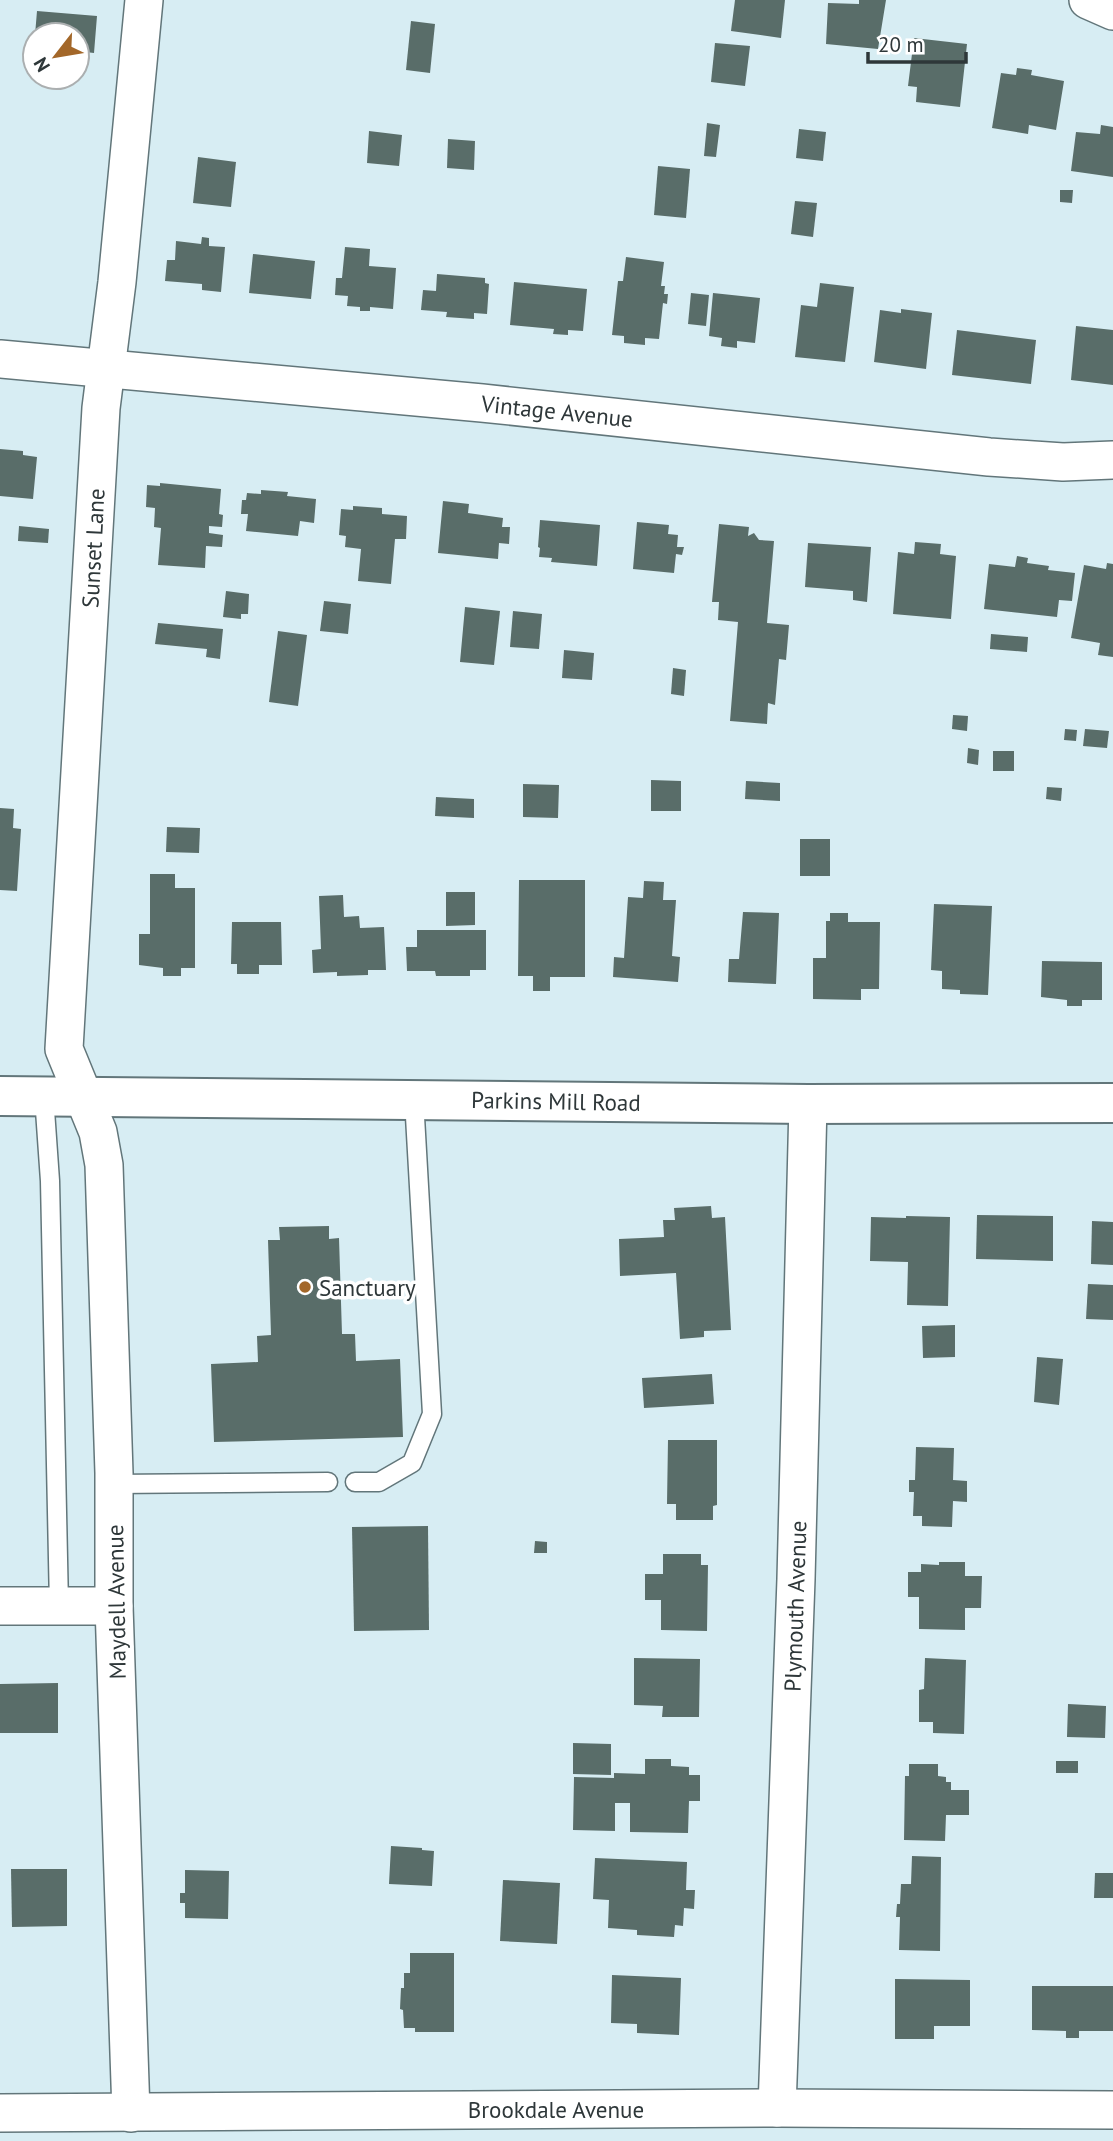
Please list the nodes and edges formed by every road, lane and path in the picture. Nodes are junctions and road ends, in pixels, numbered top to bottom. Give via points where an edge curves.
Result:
1 (144, 0) edge
2 (1088, 0) edge
3 (1113, 11) edge
4 (0, 359) edge
5 (106, 370) junction
6 (1113, 460) edge
7 (82, 1095) junction
8 (0, 1096) edge
9 (44, 1096) junction
10 (414, 1099) junction
11 (1113, 1103) edge
12 (808, 1104) junction
13 (328, 1482) dead end
14 (355, 1482) dead end
15 (114, 1484) junction
16 (0, 1606) edge
17 (59, 1606) junction
18 (114, 1606) junction
19 (777, 2108) junction
20 (1113, 2110) edge
21 (0, 2113) edge
22 (131, 2113) junction
23 (433, 2126) edge

1 - 5 street, Sunset Lane
2 - 3 street
4 - 5 street, Vintage Avenue
5 - 6 street, Vintage Avenue via 989,457
5 - 7 street, Sunset Lane via 64,1049
7 - 9 street, Parkins Mill Road
7 - 10 street, Parkins Mill Road
7 - 15 street, Maydell Avenue via 98,1132 104,1165
8 - 9 street, Parkins Mill Road
9 - 17 lane
10 - 12 street, Parkins Mill Road
10 - 14 lane via 432,1414 412,1463 379,1482
11 - 12 street, Parkins Mill Road
12 - 19 street, Plymouth Avenue
13 - 15 lane
15 - 18 street, Maydell Avenue
16 - 17 street
17 - 18 street
18 - 22 street, Maydell Avenue
19 - 20 street, Brookdale Avenue
19 - 23 street, Brookdale Avenue
21 - 22 street, Brookdale Avenue
22 - 23 street, Brookdale Avenue

